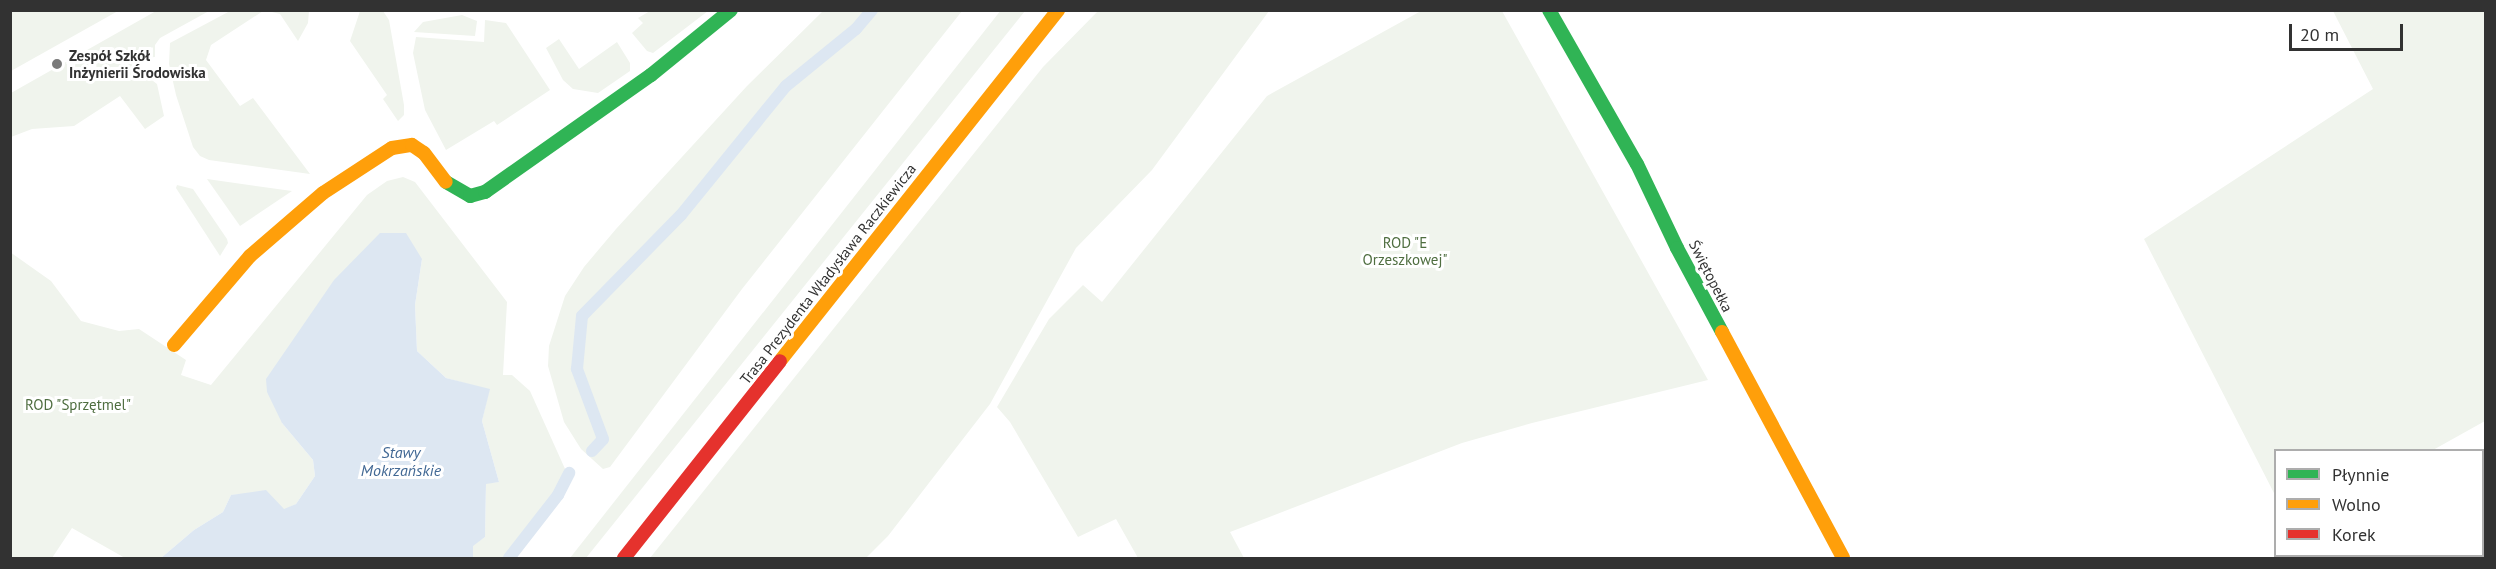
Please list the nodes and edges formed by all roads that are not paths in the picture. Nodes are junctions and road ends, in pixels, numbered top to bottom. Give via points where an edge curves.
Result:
1 (731, 10) edge
2 (1058, 10) edge
3 (1549, 10) edge
4 (174, 345) dead end
5 (624, 558) edge
6 (1843, 558) edge

1 - 4 street via 651,75 485,192 464,194 444,180 424,153 412,145 392,148 323,193 250,256
2 - 5 street, Trasa Prezydenta Władysława Raczkiewicza
3 - 6 street, Świętopełka via 1637,164

